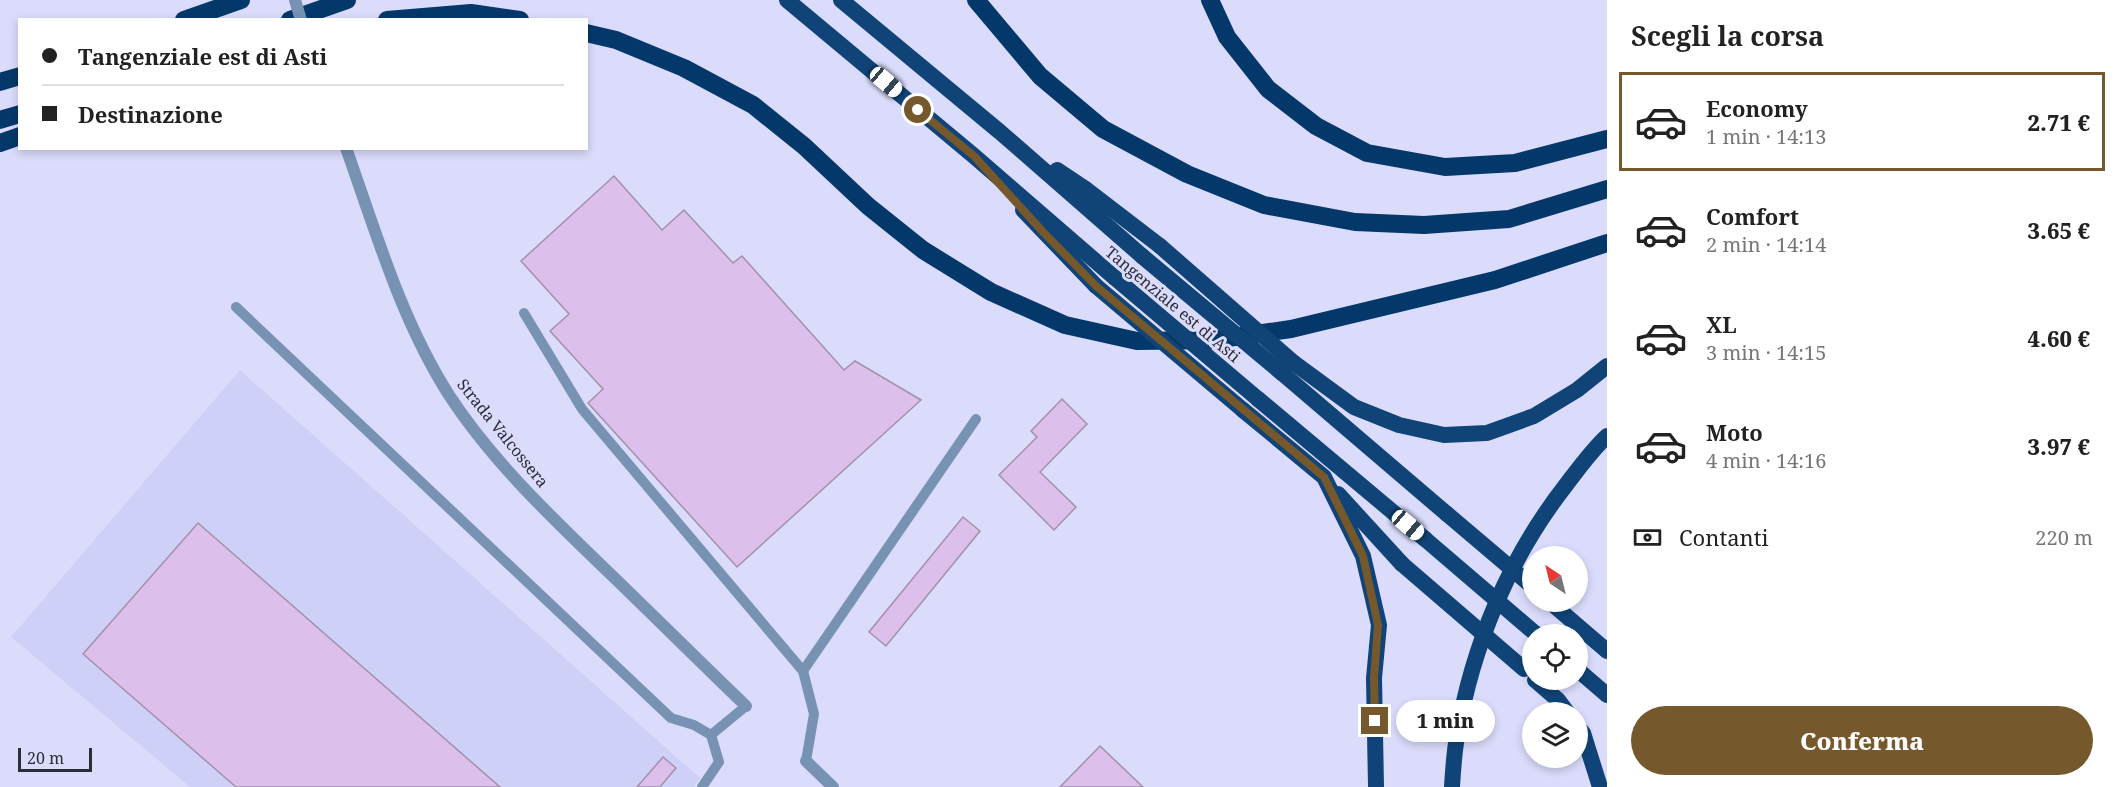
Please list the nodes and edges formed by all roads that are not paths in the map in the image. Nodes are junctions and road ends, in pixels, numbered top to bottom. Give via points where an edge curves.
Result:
1 (241, 0) edge
2 (295, 0) edge
3 (347, 0) edge
4 (787, 0) edge
5 (842, 0) edge
6 (975, 0) edge
7 (1210, 0) edge
8 (190, 18) edge
9 (296, 18) edge
10 (300, 18) edge
11 (411, 18) edge
12 (506, 18) edge
13 (588, 33) edge
14 (18, 77) edge
15 (0, 82) edge
16 (18, 115) edge
17 (0, 120) edge
18 (1000, 132) junction
19 (18, 137) edge
20 (1607, 139) edge
21 (0, 143) edge
22 (347, 150) edge
23 (974, 156) junction
24 (1607, 189) edge
25 (1607, 243) edge
26 (236, 307) dead end
27 (524, 313) dead end
28 (1607, 366) edge
29 (1288, 368) junction
30 (976, 419) dead end
31 (1607, 436) edge
32 (1324, 477) junction
33 (1522, 578) edge
34 (1563, 612) edge
35 (1524, 624) edge
36 (1607, 651) edge
37 (1522, 667) edge
38 (803, 671) junction
39 (1588, 679) edge
40 (1547, 690) edge
41 (1607, 695) edge
42 (1560, 702) edge
43 (746, 706) joint
44 (711, 735) junction
45 (1588, 748) edge
46 (806, 761) joint
47 (702, 787) edge
48 (832, 787) edge
49 (1376, 787) edge
50 (1452, 787) edge
51 (1600, 787) edge

1 - 8 highway
2 - 10 street, bridge
3 - 9 highway
4 - 23 highway, Tangenziale est di Asti
5 - 18 highway, Tangenziale est di Asti
6 - 24 highway via 1040,76 1103,129 1187,174 1264,205 1355,222 1424,225 1509,219
7 - 20 highway via 1227,37 1268,89 1316,126 1367,153 1445,167 1515,163
11 - 12 highway via 471,13
13 - 25 highway via 616,40 684,68 753,105 922,250 991,292 1065,325 1137,341 1214,340 1291,329 1495,280
14 - 15 highway
16 - 17 highway
18 - 29 highway, Tangenziale est di Asti, bridge via 1142,256
18 - 29 highway, bridge via 1087,190 1160,246
19 - 21 highway
22 - 43 street, Strada Valcossera via 401,302 450,395 514,478
23 - 32 highway, bridge via 1096,286
23 - 35 highway, Tangenziale est di Asti, bridge
26 - 44 lane via 671,718
27 - 38 lane via 582,409
28 - 29 highway via 1534,416 1487,433 1444,435 1399,425 1354,407
29 - 33 highway, Tangenziale est di Asti, bridge
30 - 38 lane
31 - 50 highway via 1543,514 1499,593 1473,663 1456,738
32 - 37 highway, bridge via 1402,564
32 - 49 highway via 1363,556 1378,625 1374,678
34 - 36 highway
38 - 46 lane via 814,714
39 - 41 highway
40 - 42 highway
43 - 44 lane
44 - 47 lane via 719,762
45 - 51 highway
46 - 48 street

